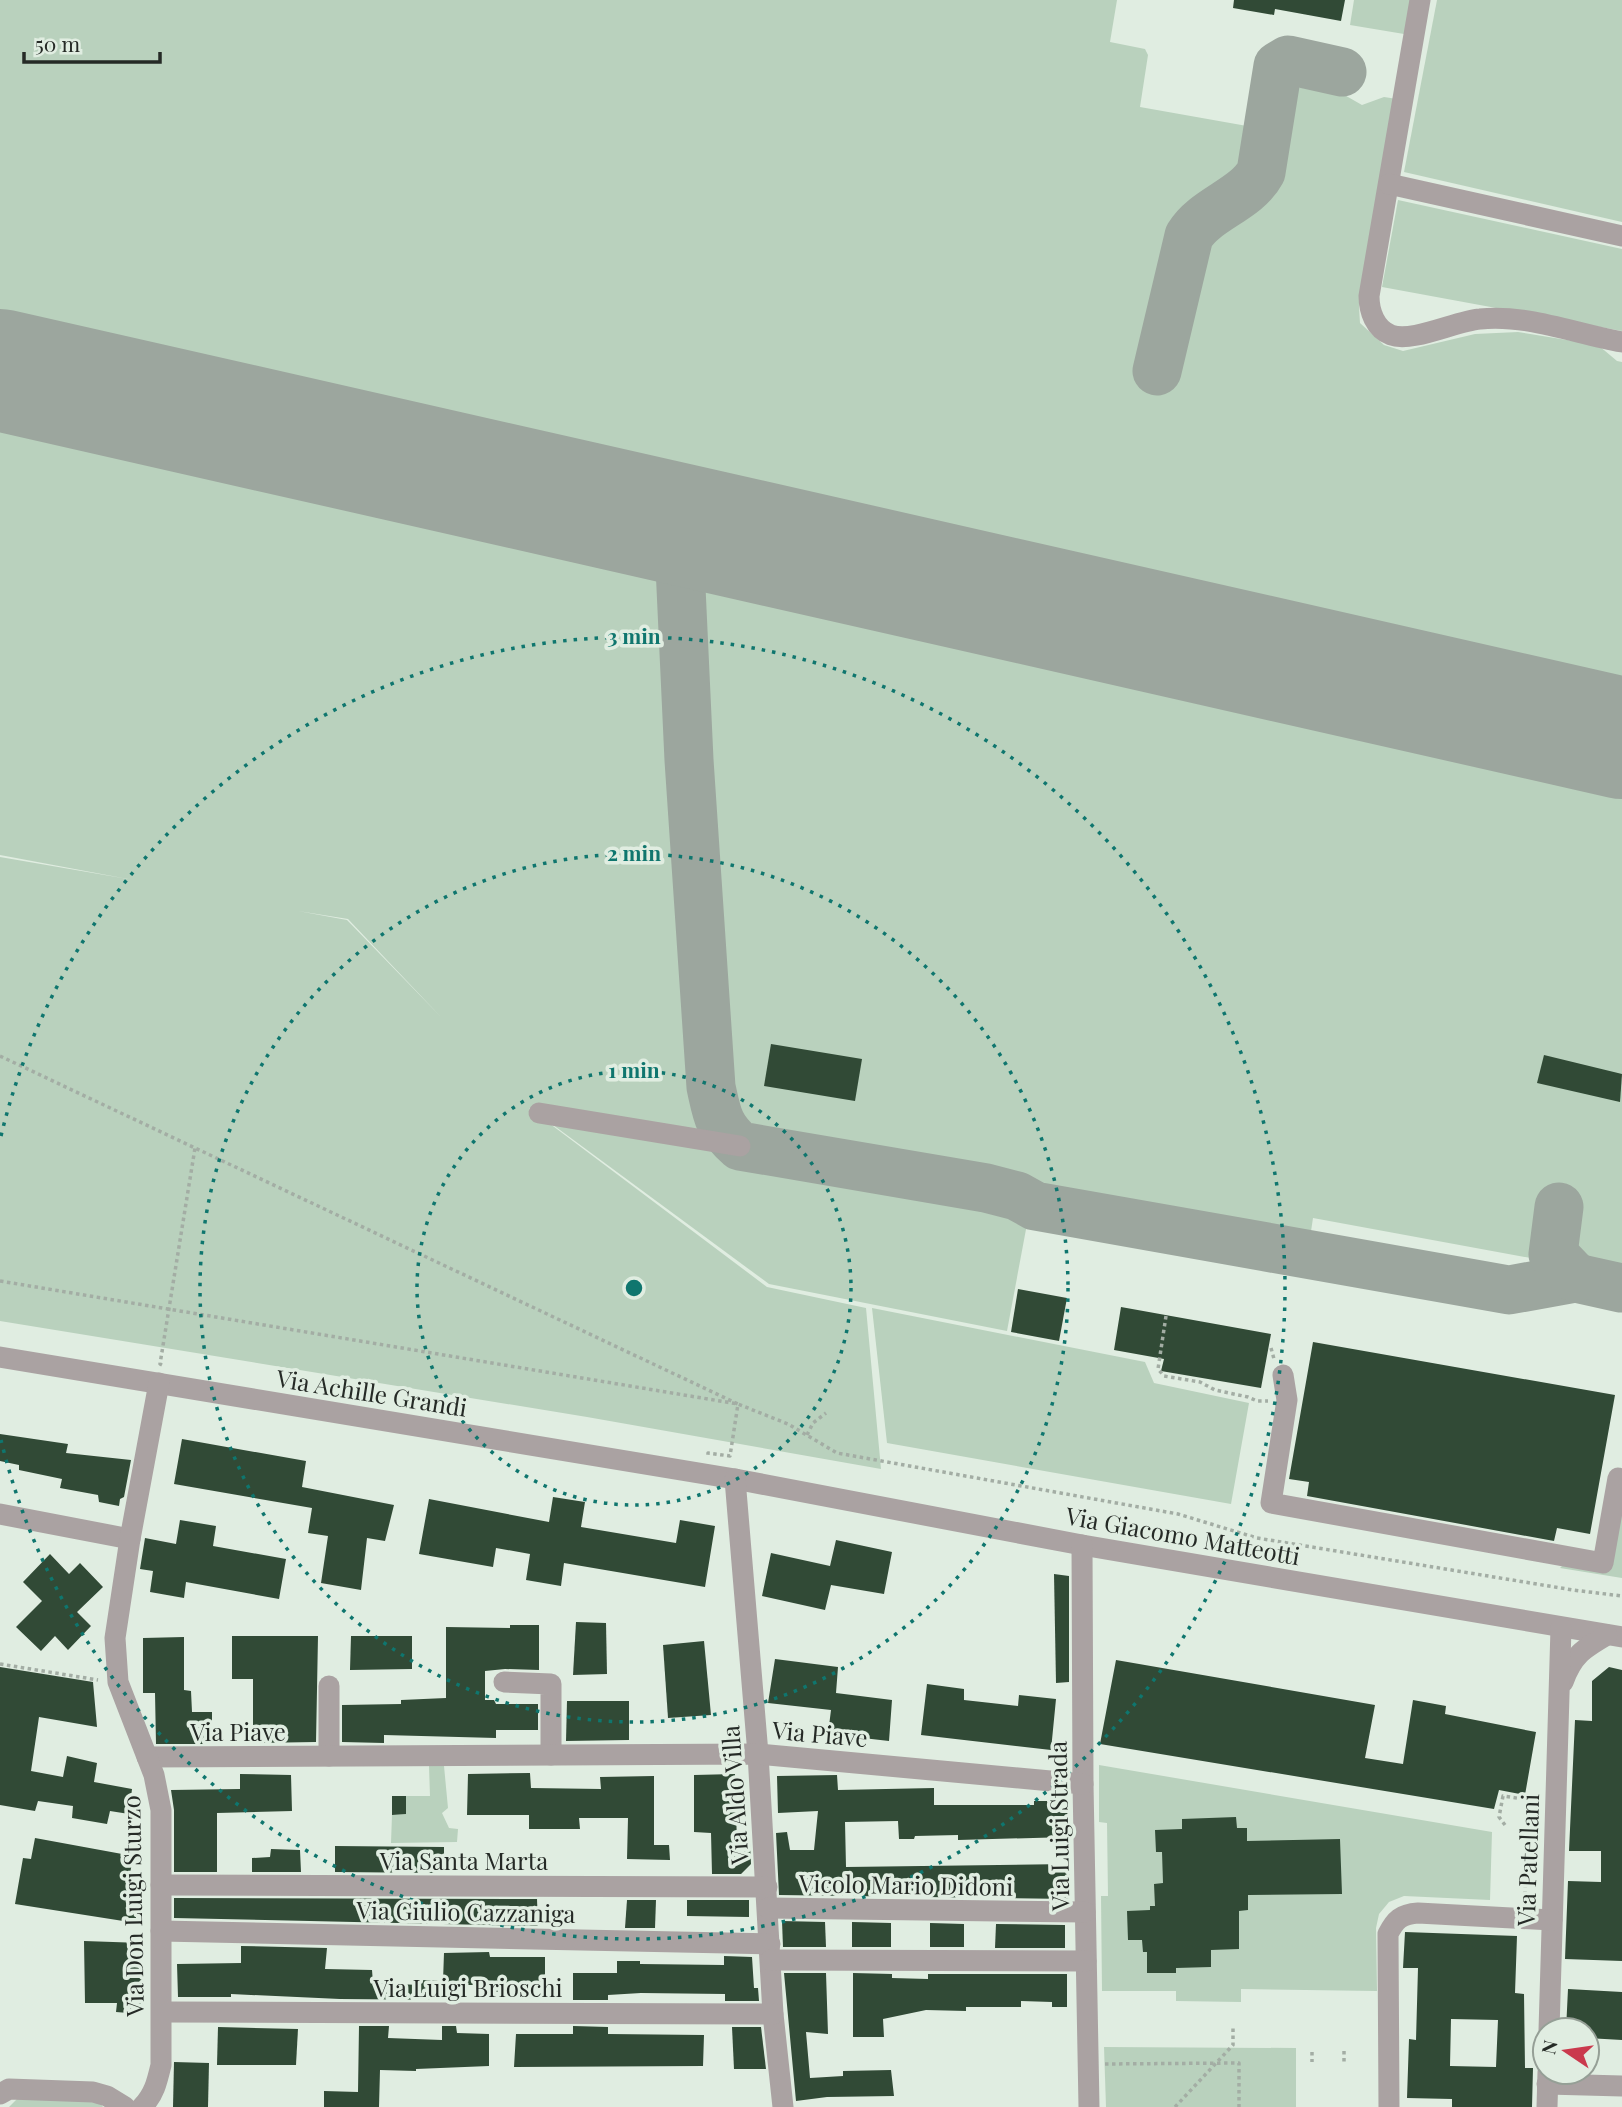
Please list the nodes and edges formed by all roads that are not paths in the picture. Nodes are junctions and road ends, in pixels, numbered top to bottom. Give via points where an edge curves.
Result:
1 (1420, 0) edge
2 (1389, 184) junction
3 (1622, 236) edge
4 (1622, 342) edge
5 (539, 1113) dead end
6 (740, 1146) dead end
7 (0, 1357) edge
8 (165, 1374) junction
9 (1283, 1375) dead end
10 (735, 1479) junction
11 (1622, 1479) edge
12 (0, 1514) edge
13 (130, 1539) junction
14 (1082, 1545) junction
15 (1561, 1628) junction
16 (1615, 1636) edge
17 (504, 1682) dead end
18 (329, 1686) dead end
19 (1559, 1691) junction
20 (758, 1754) junction
21 (551, 1755) junction
22 (329, 1756) junction
23 (148, 1757) junction
24 (1083, 1784) junction
25 (161, 1885) junction
26 (767, 1898) junction
27 (1085, 1912) junction
28 (1552, 1920) junction
29 (161, 1931) junction
30 (770, 1952) junction
31 (1086, 1961) junction
32 (162, 2011) junction
33 (773, 2014) junction
34 (1549, 2016) edge
35 (1601, 2084) edge
36 (1548, 2086) edge
37 (1622, 2087) edge
38 (0, 2094) edge
39 (125, 2107) edge
40 (142, 2107) edge
41 (783, 2107) edge
42 (1089, 2107) edge
43 (1389, 2107) edge
44 (1547, 2107) edge

1 - 2 street
2 - 3 street
2 - 4 street via 1369,296 1372,314 1385,332 1408,337 1462,321 1504,318
5 - 6 street
7 - 8 street, Via Achille Grandi
8 - 10 street, Via Achille Grandi
8 - 13 street, Via Don Luigi Sturzo
9 - 11 street via 1287,1400 1271,1503 1603,1563 1618,1478
10 - 14 street, Via Giacomo Matteotti
10 - 20 street, Via Aldo Villa
12 - 13 street
13 - 23 street, Via Don Luigi Sturzo via 115,1638 118,1682
14 - 15 street, Via Giacomo Matteotti
14 - 24 street, Via Luigi Strada
15 - 16 street, Via Giacomo Matteotti
15 - 19 street, Via Patellani
16 - 19 street, Via Patellani via 1583,1649 1570,1663
17 - 21 street via 551,1684
18 - 22 street
19 - 28 street, Via Patellani
20 - 21 street, Via Piave
20 - 24 street, Via Piave
20 - 26 street, Via Aldo Villa
21 - 22 street, Via Piave
22 - 23 street, Via Piave
23 - 25 street, Via Don Luigi Sturzo via 161,1810
24 - 27 street, Via Luigi Strada
25 - 26 street, Via Santa Marta
25 - 29 street, Via Don Luigi Sturzo
26 - 27 street, Vicolo Mario Didoni
26 - 30 street, Via Aldo Villa
27 - 31 street, Via Luigi Strada
28 - 34 street, Via Patellani
28 - 43 street via 1406,1913 1394,1922 1388,1934 1384,2026
29 - 30 street, Via Giulio Cazzaniga
29 - 32 street, Via Don Luigi Sturzo
30 - 31 street, Via Giulio Cazzaniga
30 - 33 street, Via Aldo Villa
31 - 42 street, Via Luigi Strada
32 - 33 street, Via Luigi Brioschi
32 - 40 street, Via Don Luigi Sturzo via 157,2085
33 - 41 street, Via Aldo Villa
35 - 37 street
36 - 44 street
38 - 39 street via 9,2089 93,2092

